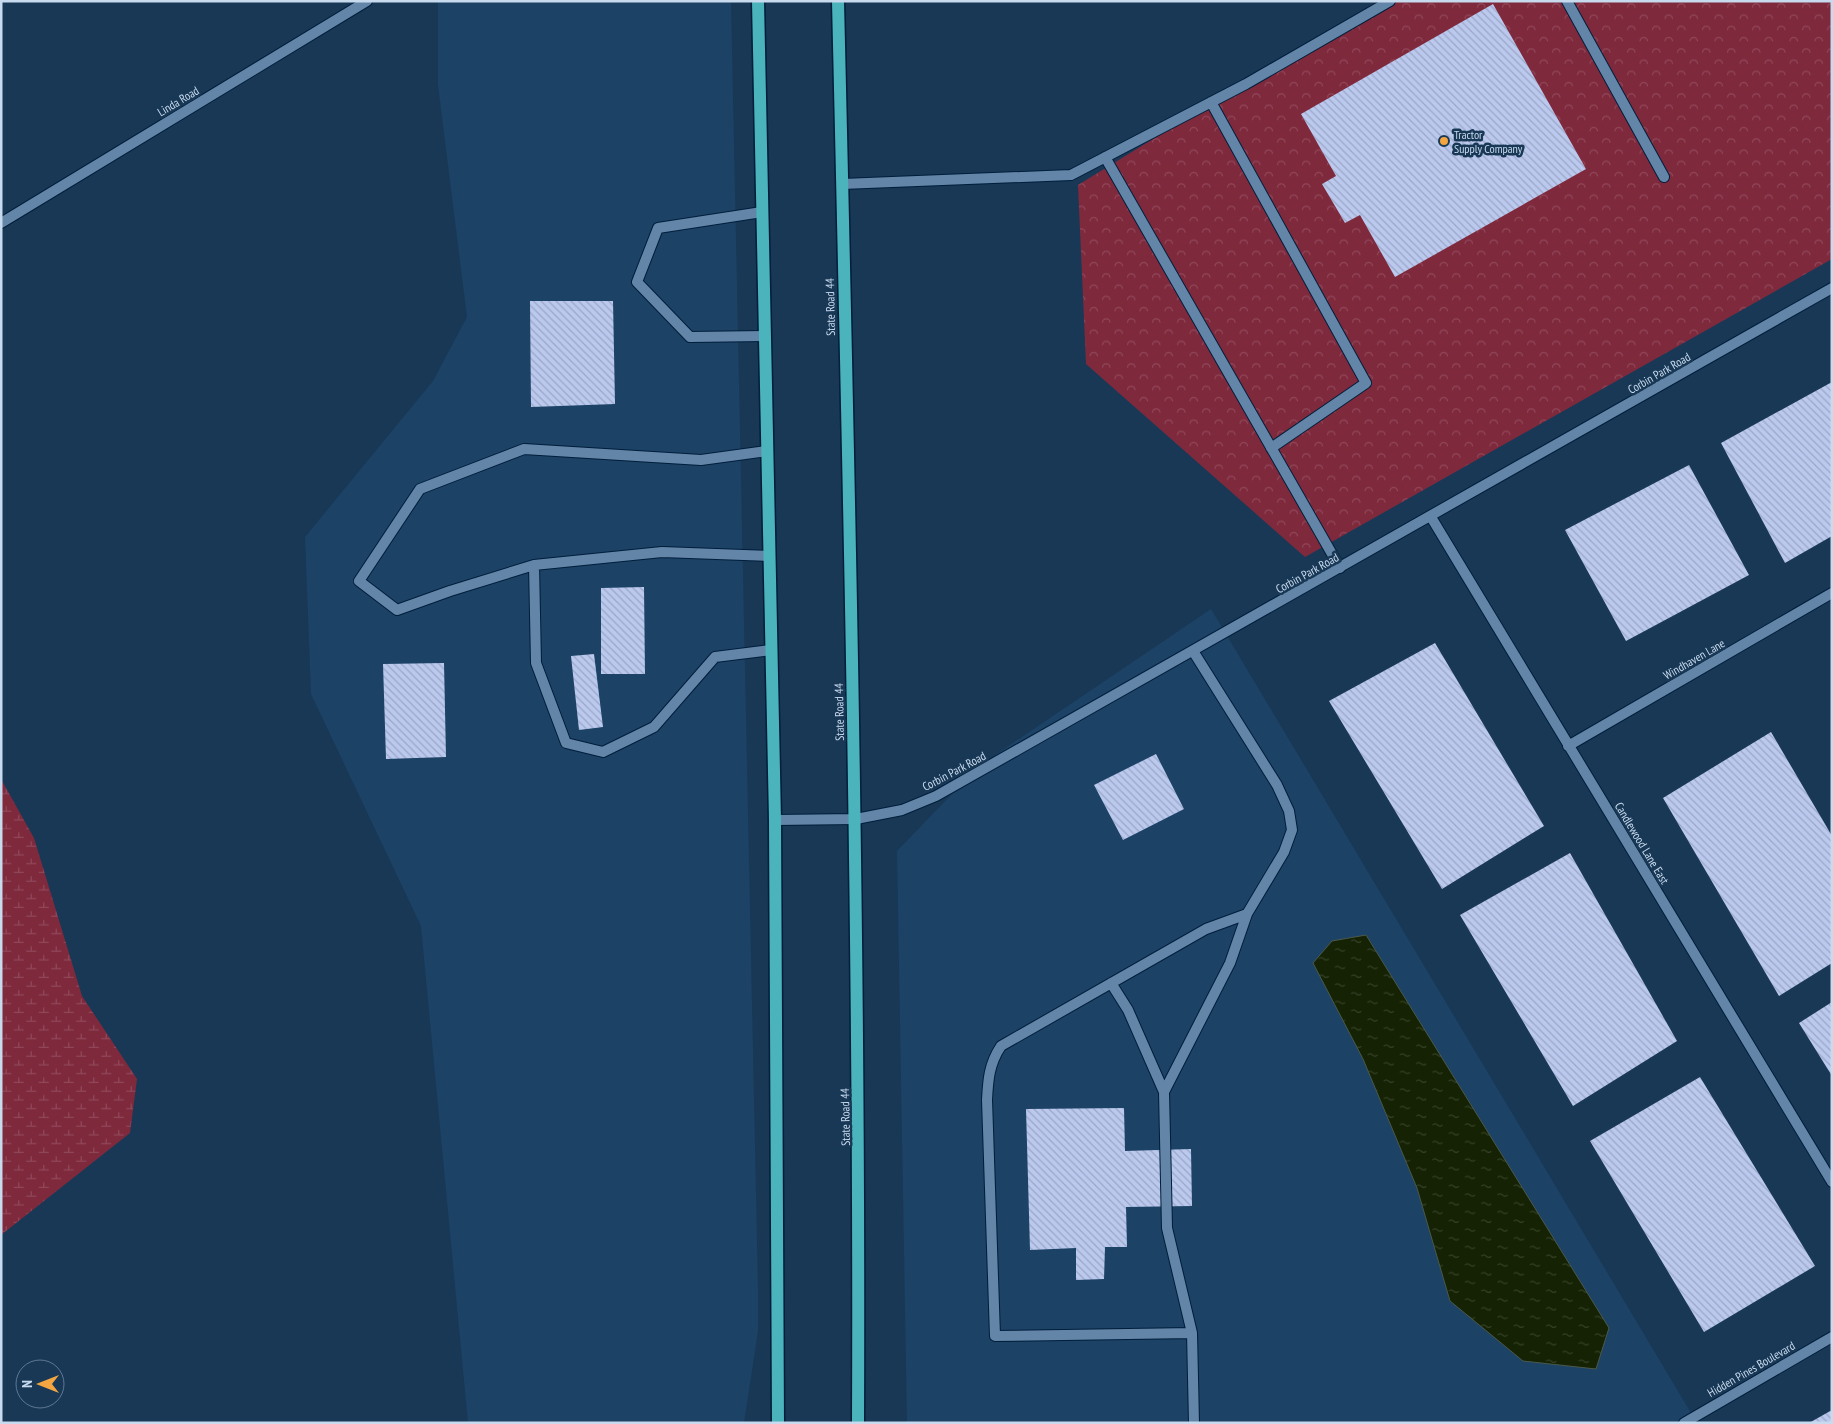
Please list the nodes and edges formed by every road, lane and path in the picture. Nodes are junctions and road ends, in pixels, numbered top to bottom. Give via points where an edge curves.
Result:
1 (367, 1) edge
2 (758, 1) edge
3 (838, 1) edge
4 (1390, 1) edge
5 (1567, 1) edge
6 (1211, 102) junction
7 (1105, 157) junction
8 (1664, 177) dead end
9 (842, 184) junction
10 (762, 212) junction
11 (1, 223) edge
12 (1832, 288) edge
13 (765, 336) junction
14 (1271, 448) junction
15 (767, 451) junction
16 (1431, 516) junction
17 (770, 556) junction
18 (534, 565) junction
19 (1340, 568) junction
20 (1832, 593) edge
21 (772, 650) junction
22 (1193, 651) junction
23 (1568, 746) junction
24 (856, 819) junction
25 (775, 820) junction
26 (1247, 914) junction
27 (1111, 983) junction
28 (1164, 1092) junction
29 (1832, 1182) edge
30 (1192, 1333) junction
31 (1832, 1337) edge
32 (778, 1423) edge
33 (858, 1423) edge
34 (1194, 1423) edge
35 (1684, 1423) edge

1 - 11 street, Linda Road
2 - 10 main road
3 - 9 main road, State Road 44
4 - 6 street
5 - 8 street
6 - 7 street
6 - 14 street via 1366,383
7 - 9 street via 1072,174
7 - 14 street
9 - 24 main road, State Road 44
10 - 13 main road
10 - 13 street via 658,228 636,282 690,337
12 - 16 street, Corbin Park Road
13 - 15 main road
14 - 19 street
15 - 17 main road
15 - 18 street via 701,460 524,449 420,488 359,580 397,610
16 - 19 street, Corbin Park Road
16 - 23 street, Candlewood Lane East
17 - 18 street via 662,552
17 - 21 main road
18 - 21 street via 536,663 566,743 603,752 654,727 715,657
19 - 22 street, Corbin Park Road
20 - 23 street, Windhaven Lane
21 - 25 main road
22 - 24 street, Corbin Park Road via 936,796 902,810
22 - 26 street via 1277,786 1289,811 1292,830 1284,852
23 - 29 street, Candlewood Lane East
24 - 25 street, Corbin Park Road
24 - 33 main road, State Road 44
25 - 32 main road
26 - 27 street via 1206,929
26 - 28 street via 1230,963
27 - 28 street via 1128,1010
27 - 30 street via 1001,1046 993,1058 987,1100 995,1336
28 - 30 street via 1167,1228
30 - 34 street
31 - 35 street, Hidden Pines Boulevard

